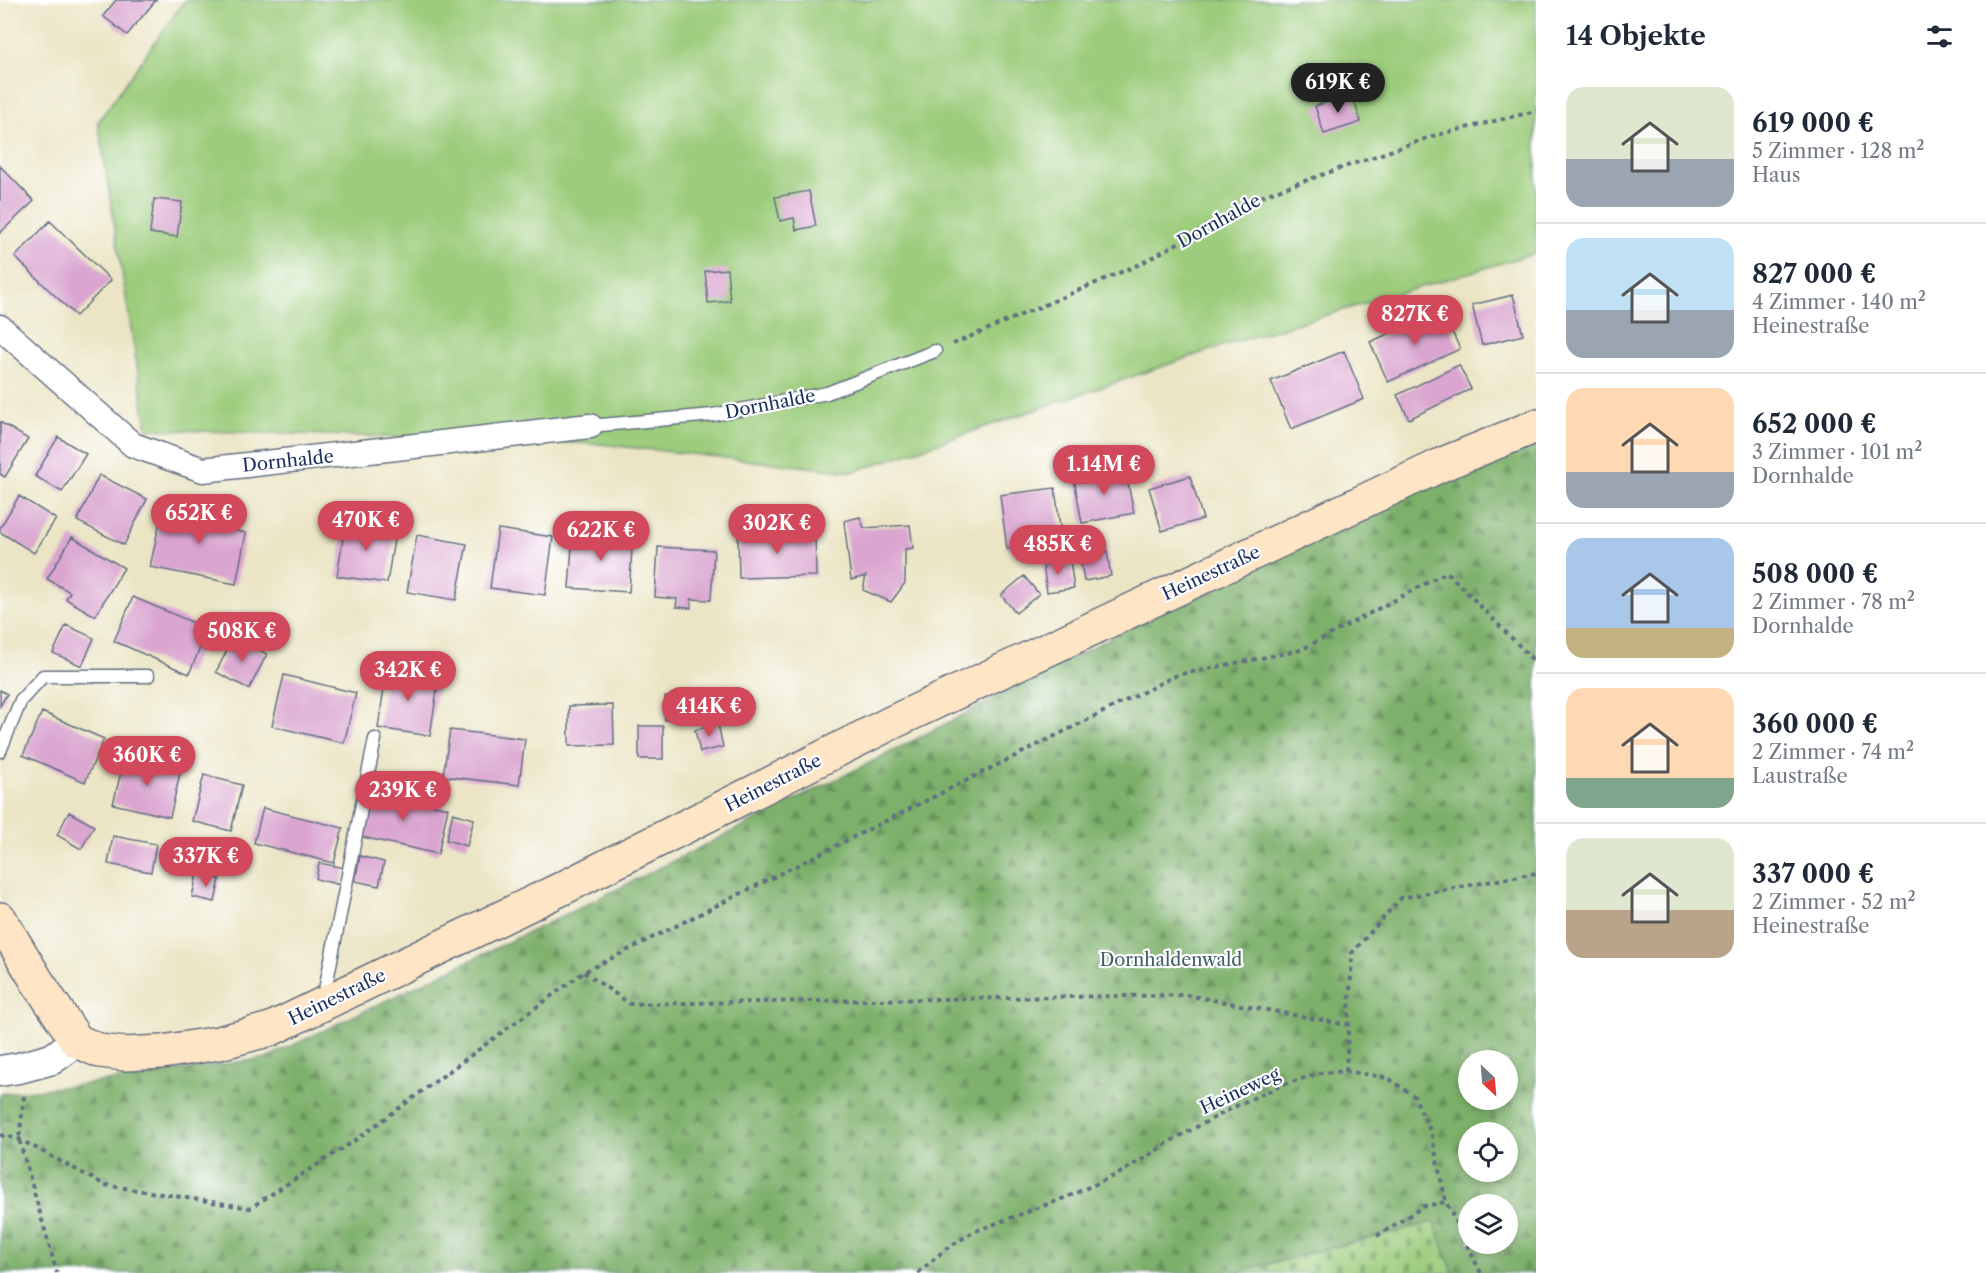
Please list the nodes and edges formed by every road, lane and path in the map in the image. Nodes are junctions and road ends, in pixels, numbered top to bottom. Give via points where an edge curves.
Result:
1 (1536, 111) edge
2 (0, 327) edge
3 (935, 351) joint
4 (590, 426) joint
5 (1536, 426) edge
6 (1536, 663) edge
7 (148, 676) dead end
8 (375, 739) dead end
9 (0, 751) edge
10 (1536, 873) edge
11 (0, 919) edge
12 (584, 972) junction
13 (322, 1004) junction
14 (1348, 1025) junction
15 (77, 1041) junction
16 (10, 1070) edge
17 (1346, 1071) junction
18 (0, 1135) edge
19 (19, 1139) junction
20 (1446, 1202) junction
21 (1377, 1236) dead end
22 (57, 1273) edge
23 (918, 1273) edge
24 (1481, 1273) edge

1 - 3 path, Dornhalde via 1433,136 1267,194 1140,264
2 - 4 street, Dornhalde via 133,445 203,470
3 - 4 lane, Dornhalde via 827,393 713,415
5 - 13 main road, Heinestraße via 1432,469 892,723
6 - 12 path via 1447,572 1301,650 1177,675
7 - 9 lane via 43,676 21,700
8 - 13 lane
10 - 14 path via 1401,898 1352,953
11 - 15 main road
12 - 14 path via 630,1004 1186,996
12 - 19 path via 357,1138 250,1208 105,1185
13 - 15 main road, Heinestraße via 271,1029 162,1052 100,1051
14 - 17 path
15 - 16 street via 52,1059
16 - 19 path via 24,1093
17 - 20 path, Heineweg via 1388,1078 1414,1096 1431,1132
17 - 23 path, Heineweg via 1320,1073 1238,1105 1120,1173 973,1232
18 - 19 path
19 - 22 path
20 - 21 path via 1424,1206
20 - 24 path, Heineweg

